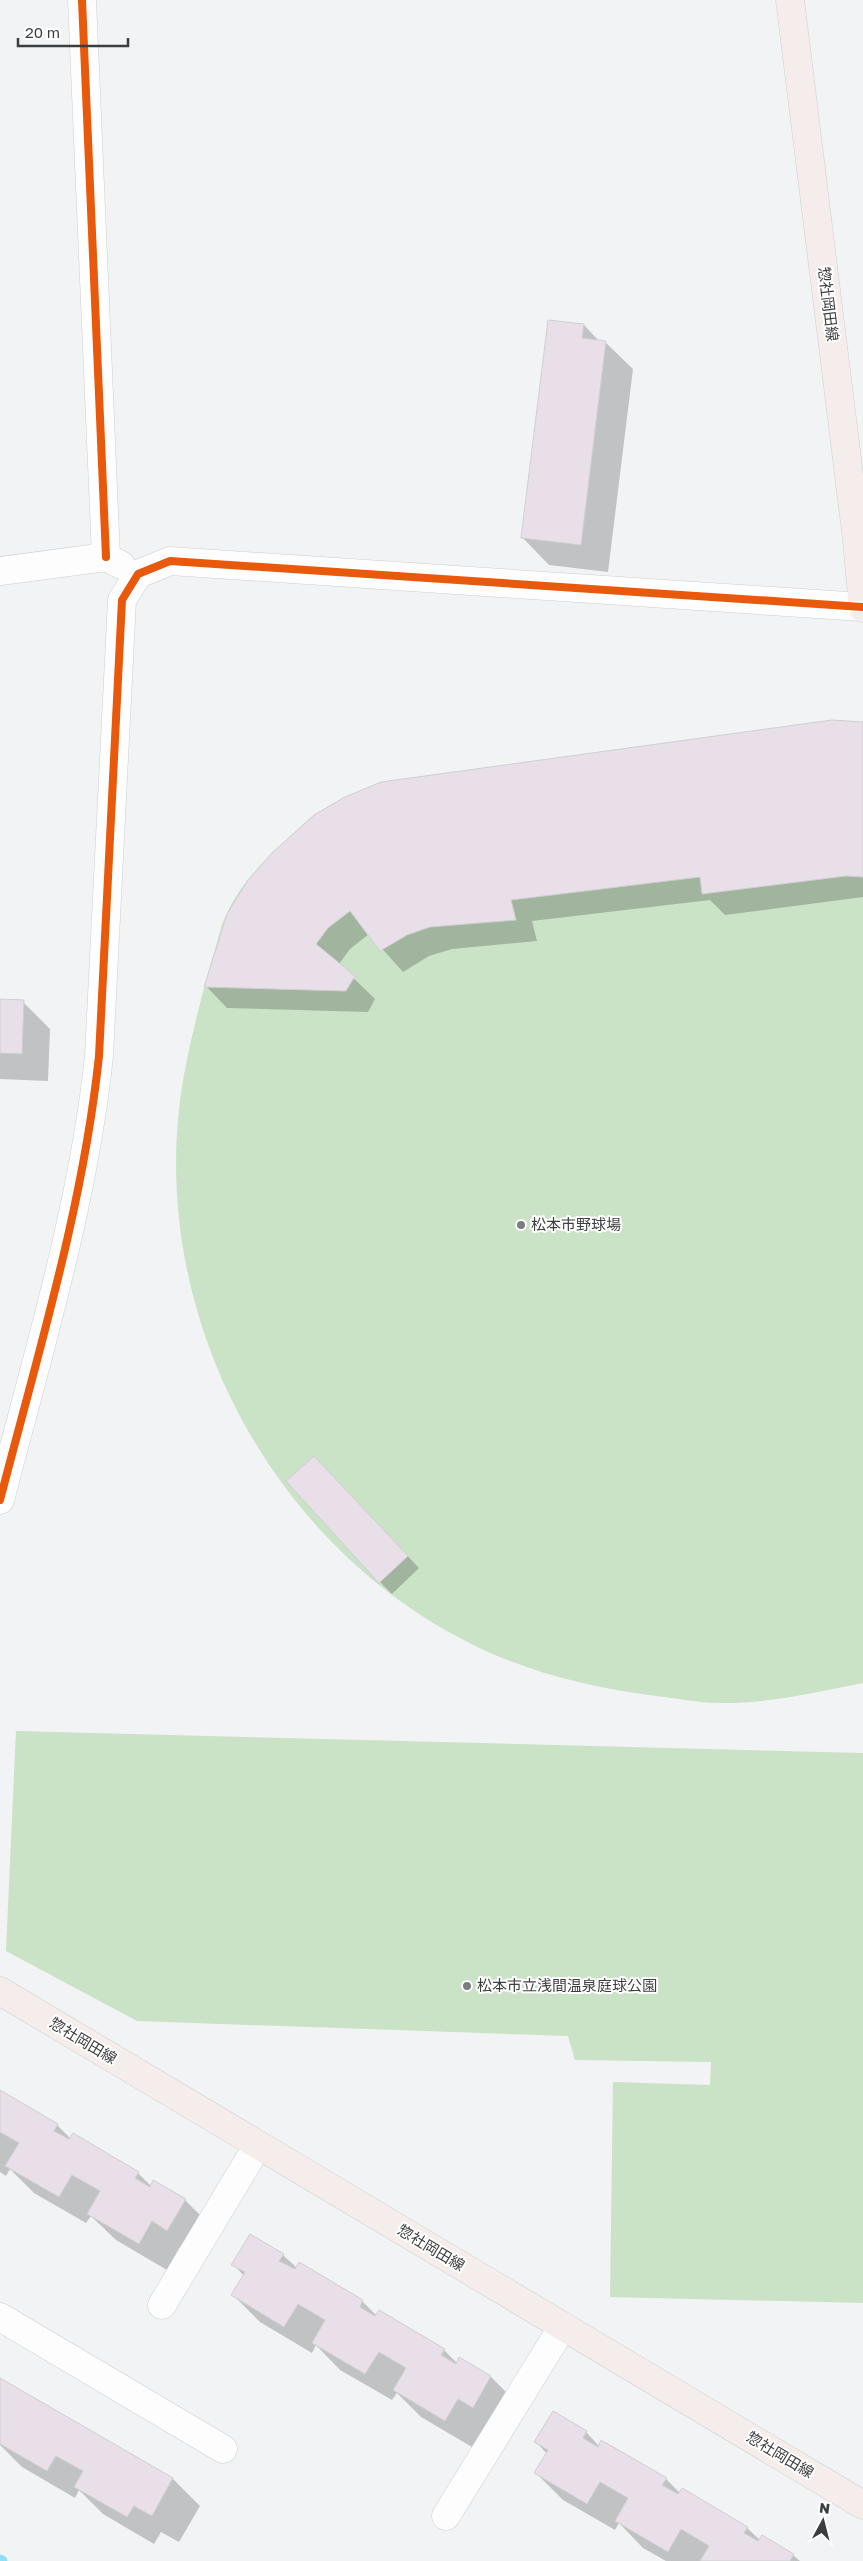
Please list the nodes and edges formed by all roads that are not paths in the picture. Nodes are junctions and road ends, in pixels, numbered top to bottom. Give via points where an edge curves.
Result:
1 (82, 0) edge
2 (790, 0) edge
3 (106, 557) junction
4 (0, 571) edge
5 (138, 574) junction
6 (862, 608) edge
7 (0, 1500) edge
8 (0, 1991) edge
9 (258, 2145) junction
10 (162, 2305) dead end
11 (0, 2317) edge
12 (562, 2326) junction
13 (223, 2449) dead end
14 (863, 2505) edge
15 (446, 2516) dead end

1 - 3 street
2 - 6 main road, 惣社岡田線 via 856,530
3 - 4 street
3 - 5 street
5 - 6 street via 170,561
5 - 7 street via 122,600 99,1056 92,1125 79,1193
8 - 9 main road, 惣社岡田線
9 - 10 street
9 - 12 main road, 惣社岡田線
11 - 13 street
12 - 14 main road, 惣社岡田線
12 - 15 street

